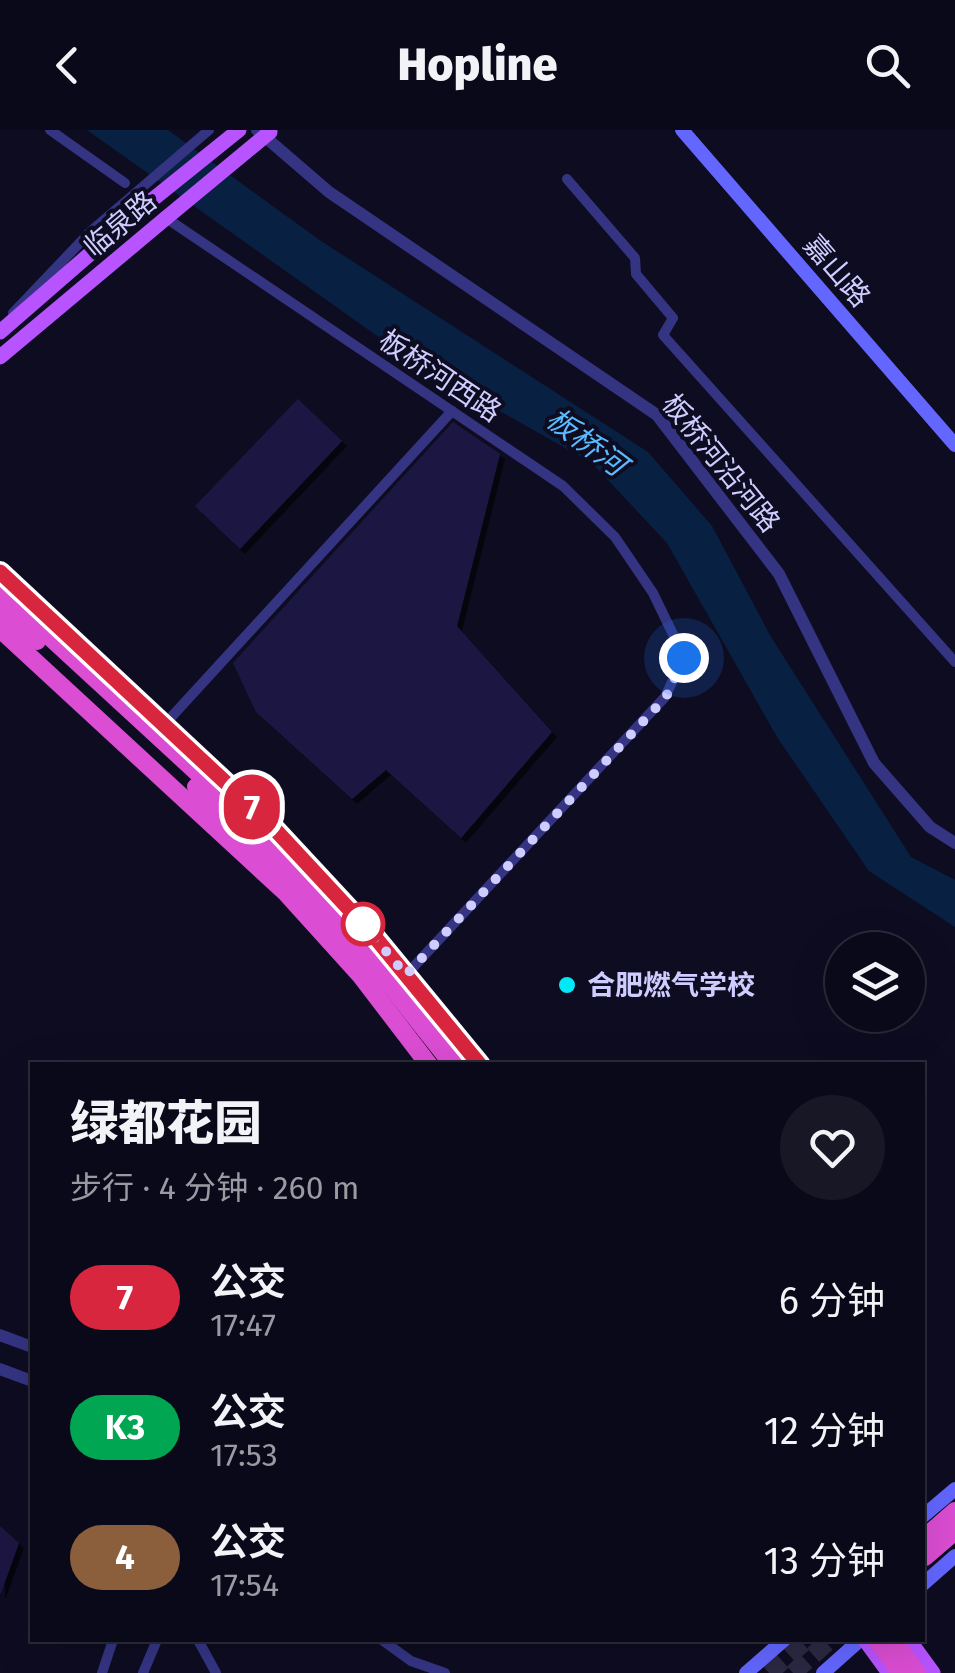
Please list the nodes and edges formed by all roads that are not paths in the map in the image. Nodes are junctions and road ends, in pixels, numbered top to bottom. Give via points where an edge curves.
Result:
1 (50, 130) edge
2 (209, 130) edge
3 (240, 130) edge
4 (682, 130) edge
5 (267, 131) edge
6 (567, 179) dead end
7 (125, 183) dead end
8 (166, 218) junction
9 (0, 330) edge
10 (0, 357) edge
11 (452, 412) junction
12 (955, 445) edge
13 (0, 572) edge
14 (0, 591) edge
15 (0, 608) edge
16 (0, 629) edge
17 (955, 662) edge
18 (164, 725) junction
19 (955, 843) edge
20 (406, 975) junction
21 (426, 1062) edge
22 (451, 1062) edge
23 (467, 1062) edge
24 (478, 1062) edge
25 (0, 1336) edge
26 (30, 1346) edge
27 (0, 1369) edge
28 (30, 1380) edge
29 (955, 1489) edge
30 (955, 1511) edge
31 (925, 1515) edge
32 (955, 1531) edge
33 (925, 1547) edge
34 (925, 1547) edge
35 (955, 1556) edge
36 (925, 1582) edge
37 (113, 1642) edge
38 (156, 1642) edge
39 (199, 1642) edge
40 (385, 1642) edge
41 (782, 1642) edge
42 (860, 1642) edge
43 (864, 1642) edge
44 (878, 1642) edge
45 (894, 1642) edge
46 (910, 1642) edge
47 (102, 1673) edge
48 (143, 1673) edge
49 (216, 1673) edge
50 (445, 1673) edge
51 (746, 1673) edge
52 (823, 1673) edge
53 (889, 1673) edge
54 (901, 1673) edge
55 (917, 1673) edge
56 (933, 1673) edge

1 - 7 street
2 - 9 street via 37,284
3 - 9 main road, 临泉路, bridge
4 - 12 main road, 嘉山路
5 - 8 main road, 临泉路, bridge
5 - 19 street, 板桥河沿河路 via 329,192 657,415 779,574 874,763 930,827
6 - 17 street via 635,258 636,274 673,318 664,334
8 - 10 main road, 临泉路
8 - 11 street, 板桥河西路
11 - 18 street
11 - 20 street, 板桥河西路 via 563,486 616,536 684,658 666,697
13 - 18 main road
14 - 23 highway via 302,869
15 - 22 highway via 295,881
16 - 21 highway via 286,892
18 - 20 main road via 269,823
20 - 24 main road
25 - 26 street
27 - 28 street
29 - 31 main road
30 - 33 highway
32 - 34 highway
35 - 36 main road
37 - 47 street
38 - 48 street
39 - 49 street
40 - 50 street
41 - 51 main road
42 - 52 main road
43 - 53 main road
44 - 54 highway
45 - 55 highway
46 - 56 main road

